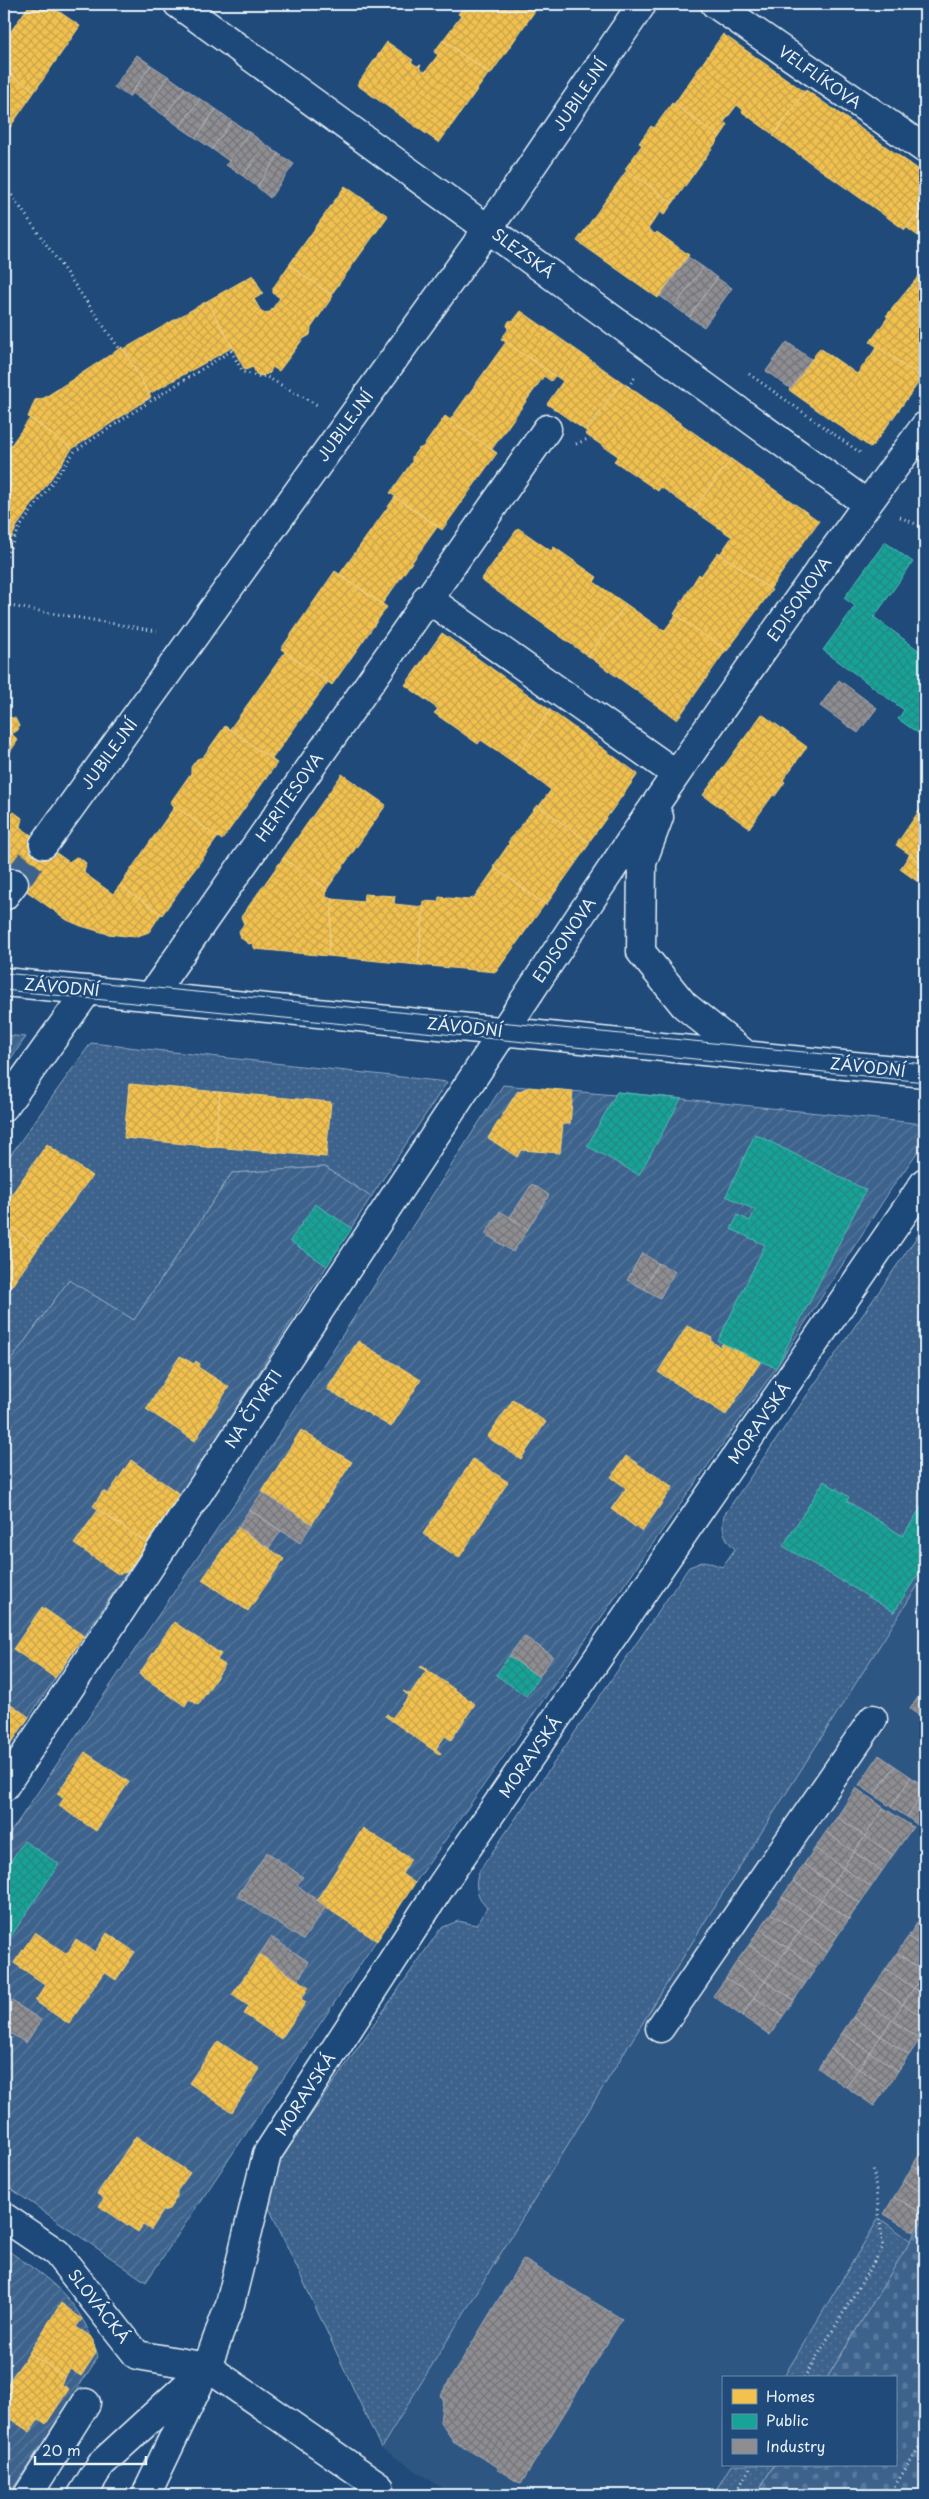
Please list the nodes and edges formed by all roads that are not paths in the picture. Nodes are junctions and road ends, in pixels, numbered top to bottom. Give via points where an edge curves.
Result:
1 (178, 4) edge
2 (642, 4) edge
3 (715, 4) edge
4 (925, 149) edge
5 (488, 227) junction
6 (925, 426) edge
7 (547, 429) dead end
8 (867, 504) junction
9 (427, 598) junction
10 (676, 774) junction
11 (44, 844) tunnel mouth
12 (4, 982) edge
13 (88, 990) junction
14 (151, 996) junction
15 (502, 1031) junction
16 (746, 1055) junction
17 (925, 1073) edge
18 (4, 1107) edge
19 (925, 1182) edge
20 (873, 1719) dead end
21 (4, 1787) edge
22 (660, 2028) dead end
23 (4, 2216) edge
24 (207, 2367) junction
25 (86, 2403) dead end
26 (380, 2486) dead end
27 (28, 2495) edge
28 (82, 2495) edge
29 (146, 2495) edge

1 - 5 street, SLEZSKÁ
2 - 5 street, JUBILEJNÍ
3 - 4 street, VELFLÍKOVA
5 - 8 street, SLEZSKÁ
5 - 11 street, JUBILEJNÍ
6 - 8 street, EDISONOVA
7 - 9 street, HERITESOVA
8 - 10 street, EDISONOVA
9 - 10 street
9 - 14 street, HERITESOVA
10 - 15 street, EDISONOVA
10 - 16 street, EDISONOVA via 642,863 641,952 684,1005
12 - 13 street, ZÁVODNÍ
13 - 14 street, ZÁVODNÍ
13 - 18 street
14 - 15 street, ZÁVODNÍ
15 - 16 street, ZÁVODNÍ
15 - 21 street, NA ČTVRTI
16 - 17 street, ZÁVODNÍ
19 - 24 street, MORAVSKÁ via 441,1886 266,2154 230,2304
20 - 22 street
23 - 24 street, SLOVÁCKÁ via 57,2253 137,2354
24 - 26 street
24 - 28 street via 100,2464
24 - 29 street, MORAVSKÁ
25 - 27 street

